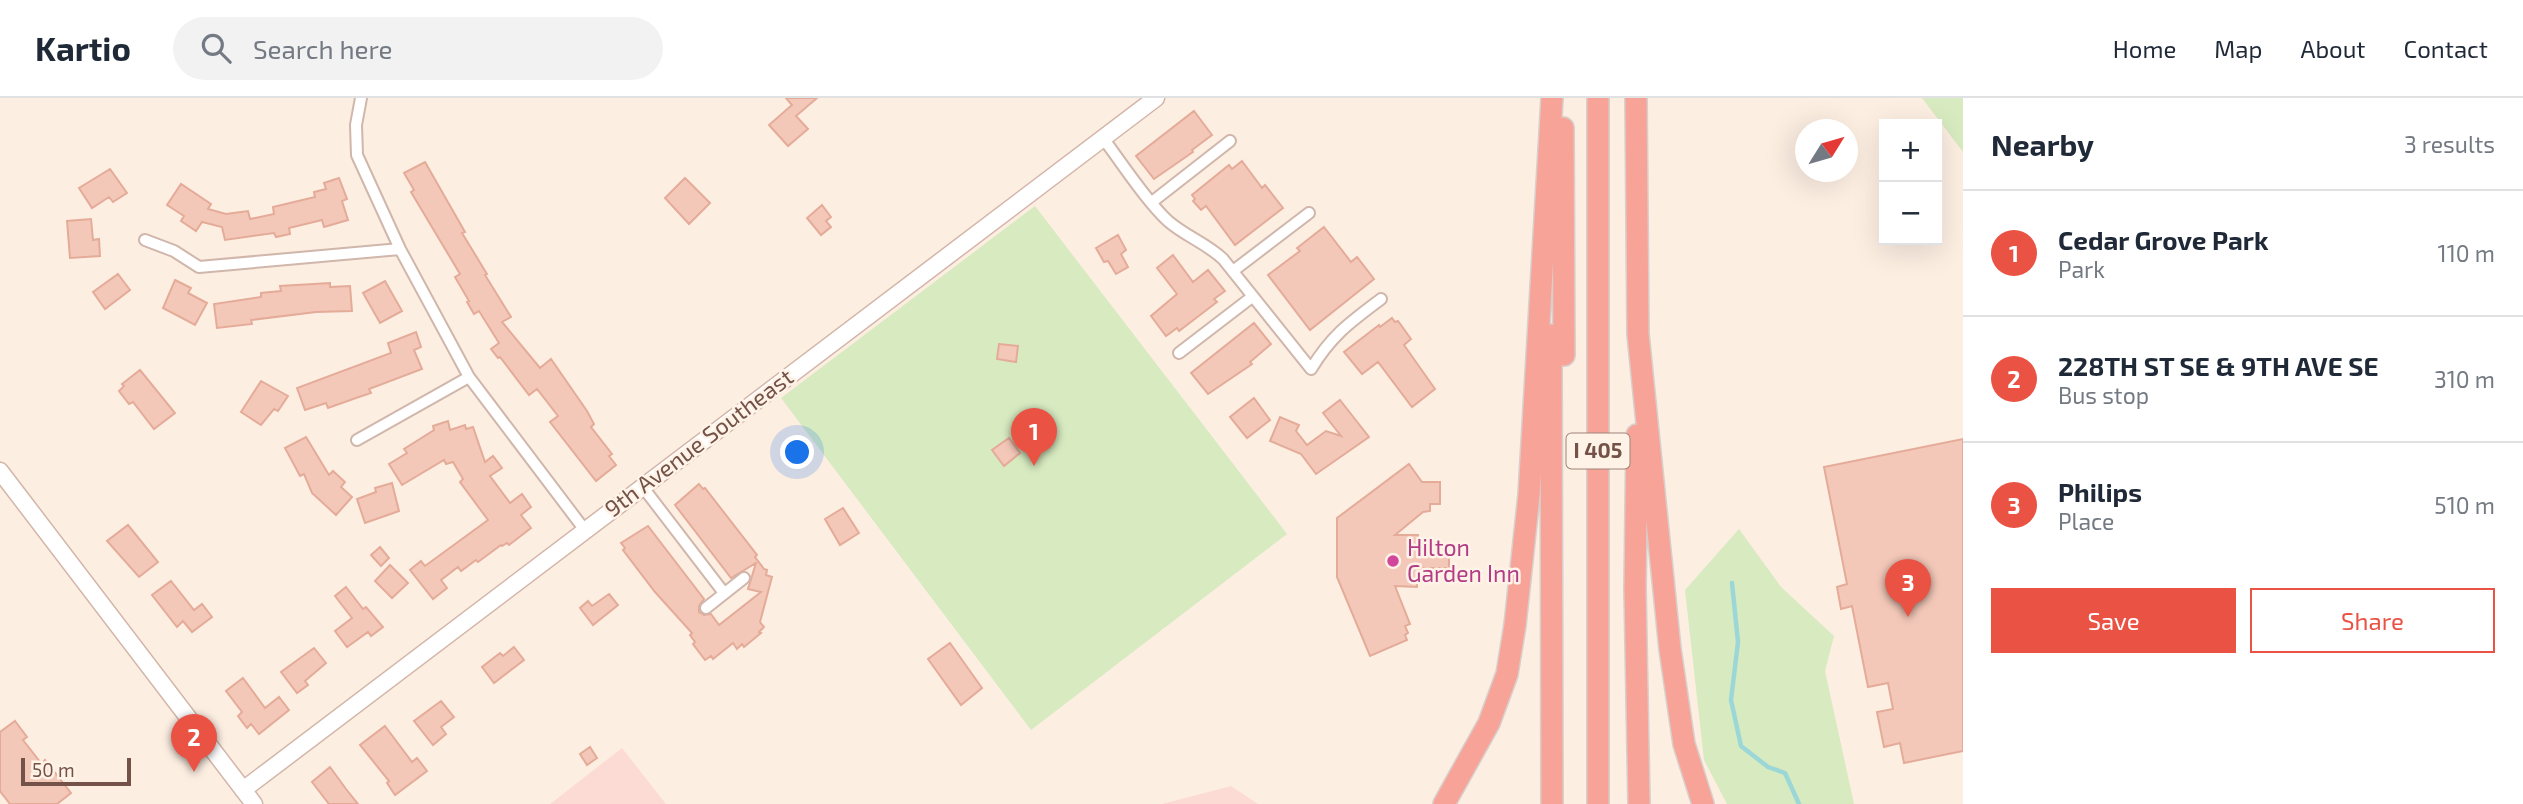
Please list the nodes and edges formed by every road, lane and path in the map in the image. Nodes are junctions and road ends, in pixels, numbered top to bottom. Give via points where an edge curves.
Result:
1 (361, 98) edge
2 (1156, 98) edge
3 (1552, 98) edge
4 (1563, 98) edge
5 (1598, 98) edge
6 (1608, 98) edge
7 (1636, 98) edge
8 (1103, 138) junction
9 (1230, 141) dead end
10 (1152, 202) junction
11 (1309, 212) dead end
12 (145, 240) dead end
13 (400, 249) junction
14 (1233, 271) junction
15 (1252, 297) junction
16 (1381, 299) dead end
17 (1638, 334) junction
18 (1179, 354) dead end
19 (469, 377) junction
20 (357, 440) dead end
21 (0, 471) edge
22 (642, 486) junction
23 (584, 529) junction
24 (744, 578) dead end
25 (724, 593) junction
26 (706, 608) dead end
27 (243, 790) junction
28 (254, 804) edge
29 (1444, 804) edge
30 (1552, 804) edge
31 (1564, 804) edge
32 (1598, 804) edge
33 (1605, 804) edge
34 (1639, 804) edge
35 (1703, 804) edge

1 - 13 street via 357,155
2 - 8 main road, 9th Avenue Southeast
3 - 29 highway via 1529,495 1516,625 1507,674 1489,723
3 - 30 highway, I 405
4 - 31 highway, I 405
5 - 32 highway, I 405
6 - 33 highway, I 405
7 - 17 highway
8 - 10 street
8 - 22 main road, 9th Avenue Southeast
9 - 10 street
10 - 14 street via 1165,219 1213,249
11 - 14 street
12 - 13 street via 199,267
13 - 19 street
14 - 15 street
15 - 16 street via 1311,369 1338,331
15 - 18 street
17 - 34 highway via 1635,589
17 - 35 highway via 1670,649 1684,744
19 - 20 street
19 - 23 street
21 - 27 main road
22 - 23 main road, 9th Avenue Southeast
22 - 25 street
23 - 27 main road, 9th Avenue Southeast
24 - 25 street
25 - 26 street
27 - 28 main road

